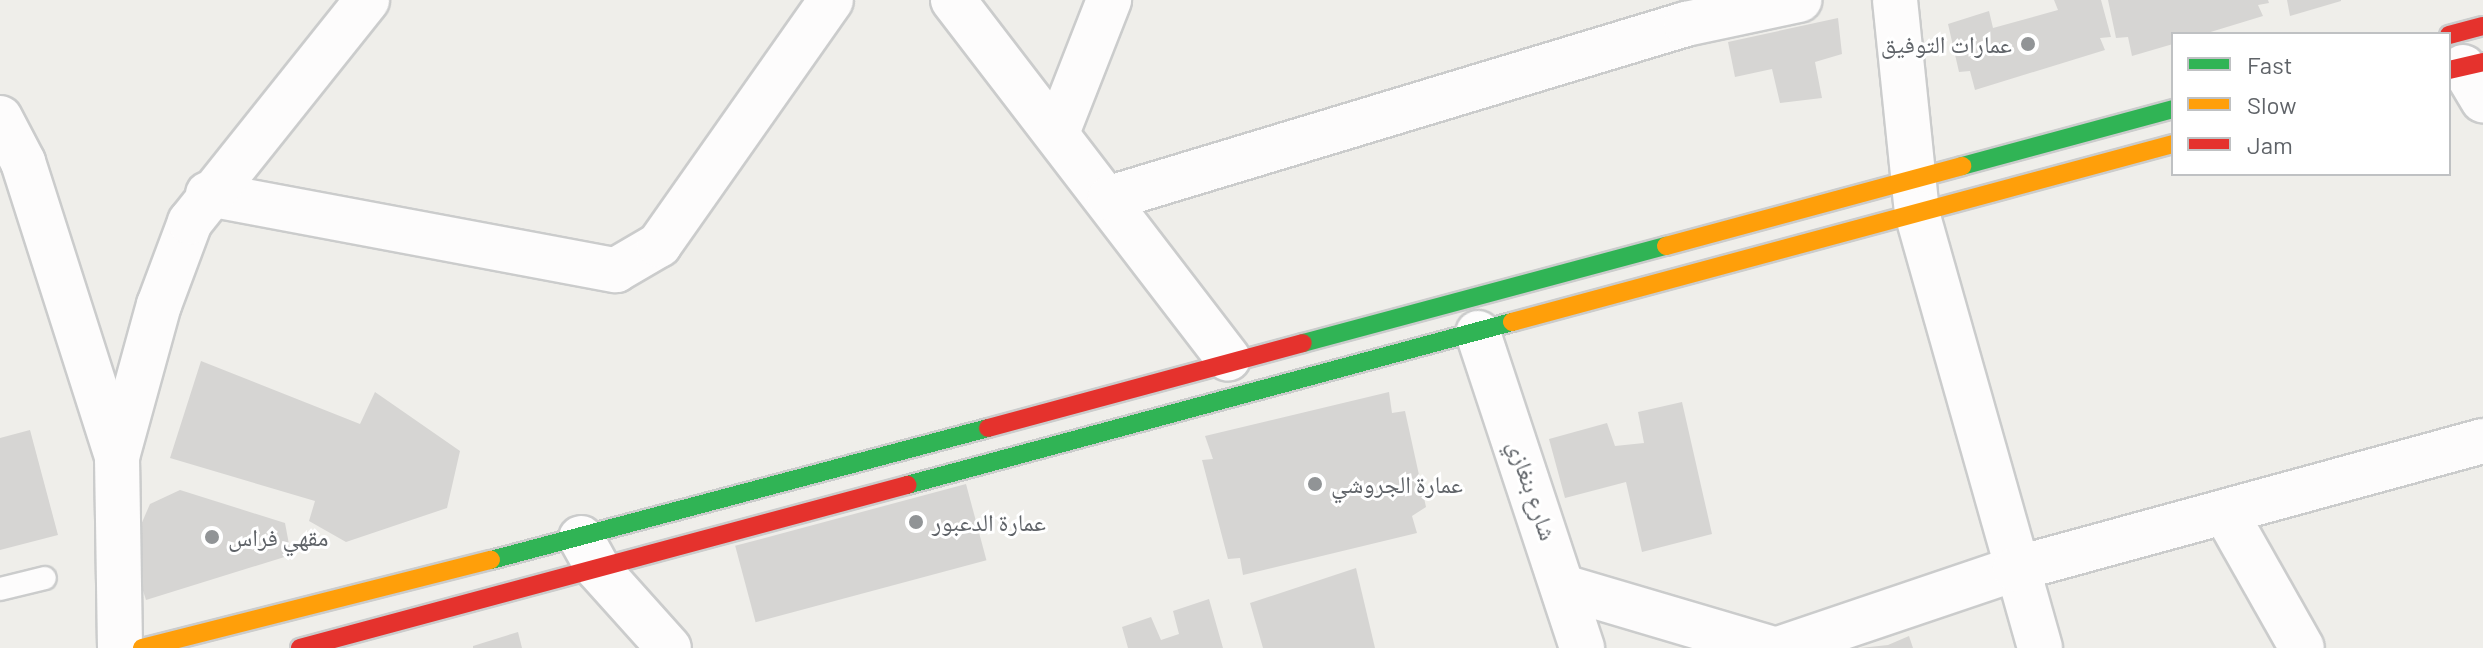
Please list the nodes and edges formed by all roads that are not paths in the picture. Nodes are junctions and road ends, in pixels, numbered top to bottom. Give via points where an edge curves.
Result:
1 (367, 0) edge
2 (831, 0) edge
3 (953, 0) edge
4 (1109, 0) edge
5 (1648, 0) edge
6 (1799, 0) edge
7 (1895, 0) edge
8 (1686, 24) junction
9 (2483, 26) edge
10 (2465, 67) edge
11 (2171, 110) edge
12 (0, 118) edge
13 (1057, 133) junction
14 (2171, 144) edge
15 (208, 194) junction
16 (1914, 196) junction
17 (1110, 198) junction
18 (1478, 333) junction
19 (1228, 359) junction
20 (2483, 441) edge
21 (117, 457) junction
22 (2225, 512) junction
23 (589, 553) junction
24 (2015, 569) junction
25 (45, 578) dead end
26 (1567, 588) junction
27 (0, 589) edge
28 (120, 648) edge
29 (142, 648) edge
30 (300, 648) edge
31 (669, 648) edge
32 (1582, 648) edge
33 (1770, 648) edge
34 (1781, 648) edge
35 (2040, 648) edge
36 (2302, 648) edge

1 - 15 street
2 - 15 street via 659,245 616,270
3 - 13 street
4 - 13 street
5 - 8 street
6 - 8 street
7 - 16 street
8 - 17 street
9 - 10 highway
11 - 16 highway
12 - 21 street via 23,162
13 - 17 street
14 - 16 highway
15 - 21 street via 162,294
16 - 18 highway
16 - 19 highway
16 - 24 street
17 - 19 street
18 - 23 highway
18 - 26 street, شارع بنغازي
19 - 23 highway
20 - 22 street
21 - 28 street
22 - 24 street
22 - 36 street
23 - 29 highway
23 - 30 highway
23 - 31 street
24 - 34 street
24 - 35 street
25 - 27 lane
26 - 32 street, شارع بنغازي
26 - 33 street

